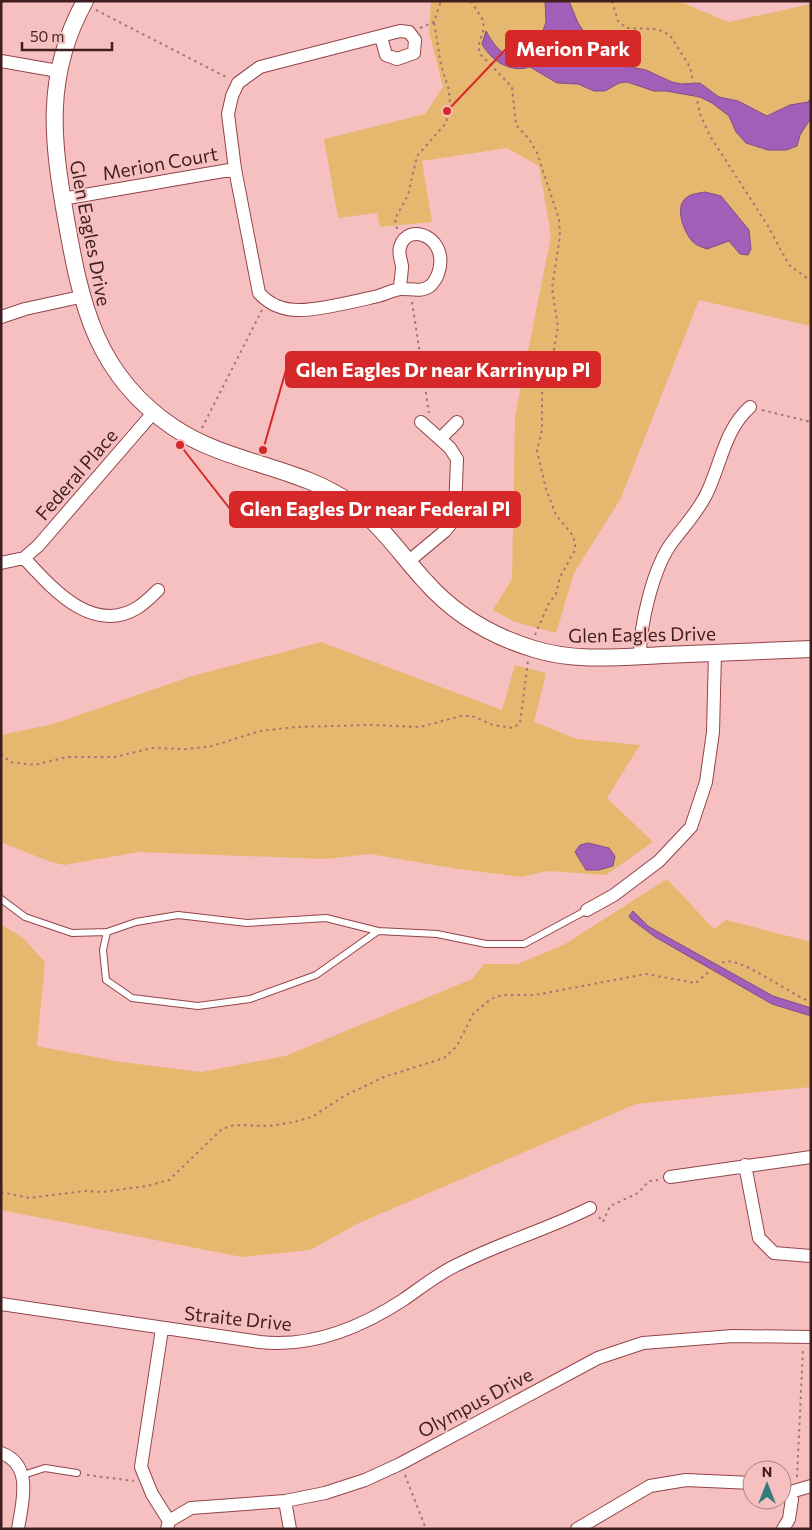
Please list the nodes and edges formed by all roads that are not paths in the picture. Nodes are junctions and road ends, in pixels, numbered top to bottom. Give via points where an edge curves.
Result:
1 (90, 5) edge
2 (381, 37) junction
3 (1, 61) edge
4 (58, 71) junction
5 (235, 168) junction
6 (62, 199) junction
7 (404, 290) junction
8 (80, 296) junction
9 (1, 317) edge
10 (750, 407) road end
11 (153, 413) junction
12 (421, 422) road end
13 (457, 422) dead end
14 (440, 439) junction
15 (24, 558) junction
16 (409, 562) junction
17 (1, 563) edge
18 (158, 590) dead end
19 (811, 649) edge
20 (714, 653) junction
21 (640, 656) junction
22 (1, 899) edge
23 (587, 910) joint
24 (378, 931) junction
25 (107, 932) junction
26 (811, 1157) edge
27 (745, 1166) junction
28 (670, 1177) road end
29 (590, 1208) road end
30 (811, 1256) edge
31 (1, 1304) edge
32 (162, 1328) junction
33 (807, 1336) edge
34 (1, 1453) edge
35 (77, 1473) road end
36 (23, 1475) junction
37 (742, 1483) edge
38 (795, 1489) edge
39 (285, 1501) junction
40 (168, 1525) edge
41 (18, 1529) edge
42 (290, 1529) edge
43 (577, 1529) edge
44 (783, 1529) edge

1 - 4 street, Glen Eagles Drive via 68,36
2 - 2 street via 400,31 410,32 415,40 414,53 397,59 386,55
2 - 5 street, Merion Court via 260,67 238,83 228,114
3 - 4 street
4 - 6 street, Glen Eagles Drive via 53,130
5 - 6 street, Merion Court
5 - 7 street, Merion Court via 259,293 268,303 299,310
6 - 8 street, Glen Eagles Drive
7 - 7 street via 400,248 410,235 428,237 439,248 438,276 430,286 416,291
8 - 9 street
8 - 11 street, Glen Eagles Drive via 94,334 114,370
10 - 21 street via 739,417 707,493 692,521 672,542 655,579 641,629
11 - 15 street, Federal Place
11 - 16 street, Glen Eagles Drive via 217,451 293,473 333,491 371,519
12 - 14 street
13 - 14 street
14 - 16 street via 457,458 454,516 445,531
15 - 17 street
15 - 18 street via 79,608 96,616 125,614 138,608
16 - 21 street, Glen Eagles Drive via 456,610 491,632 531,648 572,657
19 - 20 street, Glen Eagles Drive
20 - 21 street, Glen Eagles Drive
20 - 23 street via 710,757 706,782 691,827 659,861 614,895
22 - 25 lane via 25,917 72,933
23 - 24 lane via 524,944 486,944 437,934
24 - 25 lane via 326,918 247,923 178,915 136,922
24 - 25 lane via 316,975 250,1000 198,1006 132,998 106,980 102,950
26 - 27 street
27 - 28 street
27 - 30 street via 759,1238 774,1254
29 - 32 street, Straite Drive via 460,1263 364,1324 312,1340 283,1345
31 - 32 street, Straite Drive
32 - 40 street via 141,1467
33 - 39 street, Olympus Drive via 665,1340 621,1350 575,1370 400,1464 352,1484
34 - 36 street via 14,1460
35 - 36 lane via 45,1468
36 - 41 street
37 - 43 street via 686,1480 650,1486
38 - 44 street via 789,1519
39 - 40 street, Olympus Drive via 191,1508
39 - 42 street

